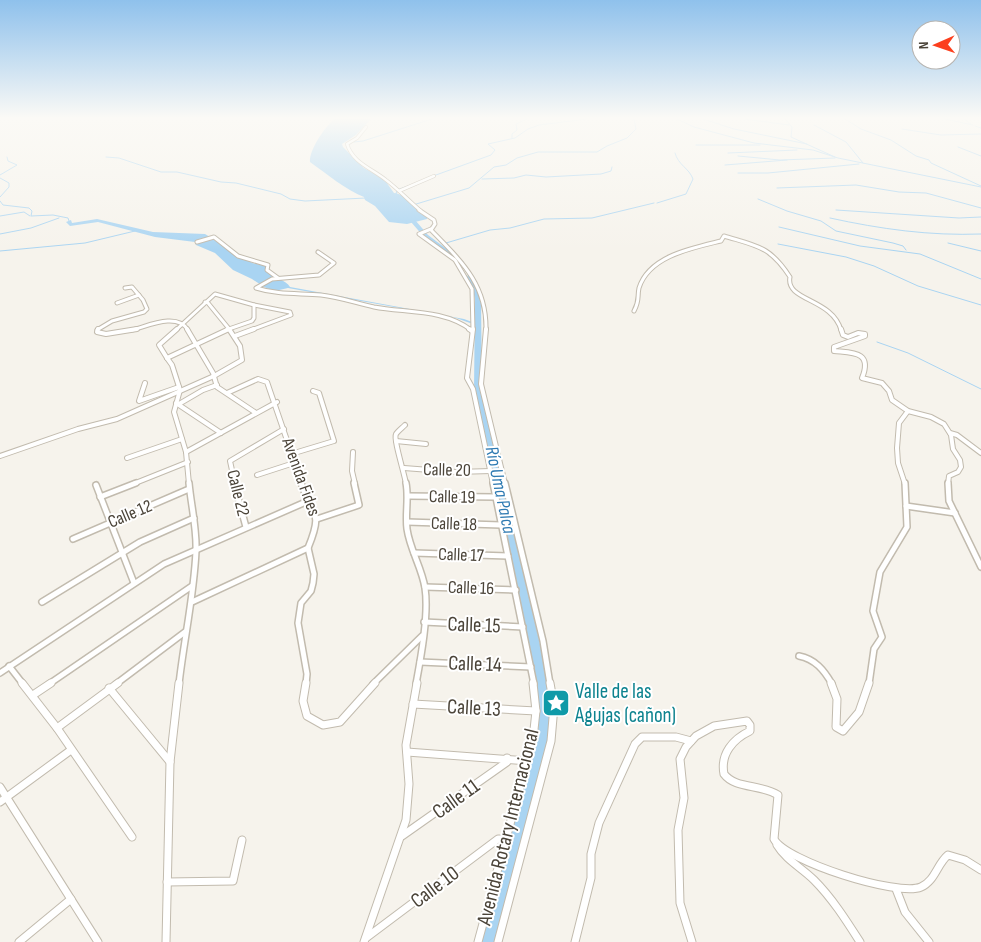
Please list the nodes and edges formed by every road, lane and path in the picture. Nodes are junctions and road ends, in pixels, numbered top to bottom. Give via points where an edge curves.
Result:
1 (360, 163) edge
2 (434, 176) dead end
3 (399, 191) junction
4 (425, 231) junction
5 (197, 242) dead end
6 (318, 252) dead end
7 (279, 278) junction
8 (125, 288) dead end
9 (139, 296) junction
10 (206, 302) junction
11 (117, 303) dead end
12 (254, 305) junction
13 (634, 311) dead end
14 (182, 324) junction
15 (228, 329) junction
16 (472, 331) junction
17 (235, 336) junction
18 (198, 344) junction
19 (167, 358) junction
20 (214, 376) junction
21 (146, 383) dead end
22 (217, 385) junction
23 (180, 388) junction
24 (313, 391) dead end
25 (227, 393) junction
26 (277, 402) junction
27 (177, 403) junction
28 (908, 411) junction
29 (256, 413) junction
30 (405, 425) dead end
31 (284, 429) junction
32 (950, 433) junction
33 (221, 434) junction
34 (182, 439) junction
35 (396, 441) junction
36 (426, 444) dead end
37 (186, 452) junction
38 (352, 452) dead end
39 (981, 453) edge
40 (291, 454) junction
41 (0, 456) edge
42 (127, 458) dead end
43 (188, 462) junction
44 (294, 463) junction
45 (404, 468) junction
46 (491, 471) junction
47 (257, 475) dead end
48 (96, 485) dead end
49 (188, 489) junction
50 (408, 496) junction
51 (100, 497) junction
52 (495, 497) junction
53 (308, 501) junction
54 (906, 506) junction
55 (955, 513) junction
56 (194, 518) junction
57 (317, 519) junction
58 (109, 522) junction
59 (407, 522) junction
60 (501, 525) junction
61 (246, 527) junction
62 (73, 539) dead end
63 (308, 548) junction
64 (196, 549) junction
65 (122, 553) junction
66 (414, 553) junction
67 (508, 556) junction
68 (981, 567) edge
69 (134, 583) junction
70 (192, 586) junction
71 (425, 587) junction
72 (516, 590) junction
73 (42, 602) dead end
74 (192, 602) junction
75 (424, 622) junction
76 (523, 627) junction
77 (185, 632) junction
78 (422, 636) junction
79 (799, 656) dead end
80 (420, 662) junction
81 (9, 666) junction
82 (531, 667) junction
83 (0, 673) edge
84 (109, 688) junction
85 (33, 695) junction
86 (413, 704) junction
87 (536, 711) junction
88 (57, 728) junction
89 (691, 741) junction
90 (71, 750) junction
91 (408, 752) junction
92 (507, 758) junction
93 (528, 761) junction
94 (170, 762) junction
95 (0, 787) edge
96 (3, 800) edge
97 (402, 836) junction
98 (132, 838) dead end
99 (506, 839) junction
100 (242, 840) dead end
101 (776, 844) junction
102 (981, 870) edge
103 (166, 882) junction
104 (896, 889) junction
105 (71, 899) junction
106 (365, 940) edge
107 (19, 942) edge
108 (98, 942) edge
109 (166, 942) edge
110 (478, 942) edge
111 (498, 942) edge
112 (575, 942) edge
113 (692, 942) edge
114 (860, 942) edge
115 (929, 942) edge

1 - 3 street
2 - 3 street
3 - 4 street via 434,220 435,224
4 - 16 street, Avenida Rotary Internacional via 420,235 455,260 471,286
4 - 111 street via 448,245 464,262 483,296 486,339 481,384 543,641 554,706 551,741
5 - 7 street via 214,237 238,256 268,265 267,270
6 - 7 street via 334,264 316,276
7 - 16 street via 268,280 256,288 280,294 328,296 440,318
8 - 9 street via 132,287
9 - 11 street
9 - 14 street via 144,300 146,310 98,327 97,332 124,332 172,320
10 - 12 street via 217,293
10 - 14 street
10 - 15 street
12 - 15 street via 252,321
12 - 17 street via 290,312 291,315
13 - 28 street via 639,301 639,289 652,266 694,248 721,241 724,236 753,243 779,260 795,293 834,315 843,335 865,334 861,339 832,349 857,354 866,363 862,378 882,383 892,400
14 - 18 street
14 - 19 street via 159,345
15 - 17 street
15 - 18 street
16 - 46 street, Avenida Rotary Internacional via 466,378 473,389
17 - 20 street via 242,349 242,360
18 - 19 street
18 - 20 street
19 - 23 street
20 - 22 street
20 - 23 street
21 - 23 street via 140,401
22 - 25 street
22 - 27 street
23 - 27 street
23 - 41 street via 117,419
24 - 40 street via 319,393 334,441
25 - 26 street, Avenida Fides via 261,379 267,382
25 - 29 street
26 - 29 street
26 - 31 street, Avenida Fides
27 - 33 street
27 - 34 street via 174,412
28 - 32 street via 938,420
28 - 54 street via 897,431 898,463 906,481
29 - 33 street
30 - 35 street via 396,434
31 - 40 street, Avenida Fides
31 - 61 street, Calle 22 via 230,461
32 - 39 street
32 - 55 street via 961,466 947,482
33 - 37 street
34 - 37 street
34 - 42 street
35 - 36 street
35 - 45 street
37 - 43 street
38 - 57 street via 358,507
40 - 44 street, Avenida Fides
43 - 49 street
43 - 51 street
44 - 47 street
44 - 53 street, Avenida Fides
45 - 46 street, Calle 20
45 - 50 street
46 - 52 street, Avenida Rotary Internacional
48 - 51 street
49 - 56 street
49 - 58 street, Calle 12
50 - 52 street, Calle 19
50 - 59 street
51 - 58 street
52 - 60 street, Avenida Rotary Internacional
53 - 57 street, Avenida Fides
53 - 61 street
54 - 55 street
54 - 79 street via 907,527 880,572 873,611 882,637 872,651 872,667 862,707 843,731 836,727 837,696 830,683 816,663
55 - 68 street
56 - 64 street
56 - 65 street
57 - 63 street, Avenida Fides
58 - 62 street, Calle 12
58 - 65 street
59 - 60 street, Calle 18
59 - 66 street
60 - 67 street, Avenida Rotary Internacional
61 - 64 street
63 - 74 street
63 - 78 street via 313,582 301,603 298,623 307,674 303,701 307,716 323,725 340,722 361,696
64 - 69 street
64 - 70 street
65 - 69 street
65 - 73 street
66 - 67 street, Calle 17
66 - 71 street
67 - 72 street, Avenida Rotary Internacional
69 - 81 street
70 - 74 street
70 - 85 street
71 - 72 street, Calle 16
71 - 75 street
72 - 76 street, Avenida Rotary Internacional
74 - 77 street
75 - 76 street, Calle 15
75 - 78 street
76 - 82 street, Avenida Rotary Internacional
77 - 84 street
77 - 94 street
78 - 80 street
80 - 82 street, Calle 14
80 - 86 street
81 - 83 street
81 - 85 street
82 - 87 street, Avenida Rotary Internacional
84 - 88 street
84 - 94 street
85 - 88 street
86 - 87 street, Calle 13
86 - 91 street via 406,746
87 - 93 street, Avenida Rotary Internacional
88 - 90 street
89 - 101 street via 714,726 747,721 750,731 741,735 727,750 722,765 724,775 734,783 761,787 778,795
89 - 112 street via 676,737 642,737 635,744 599,823 591,854 591,878
89 - 113 street via 680,759 684,798 678,830 680,903
90 - 96 street
90 - 98 street
91 - 92 street
91 - 97 street via 409,784
92 - 93 street
92 - 97 street, Calle 11 via 507,762
93 - 99 street, Avenida Rotary Internacional
94 - 103 street
95 - 96 street
96 - 105 street
97 - 106 street
99 - 106 street, Calle 10 via 498,839
99 - 110 street, Avenida Rotary Internacional
100 - 103 street via 234,881
101 - 104 street via 834,871
101 - 114 street via 840,909
102 - 104 street via 965,860 948,856 943,858 927,885 915,890
103 - 109 street
104 - 115 street via 905,912
105 - 107 street
105 - 108 street

